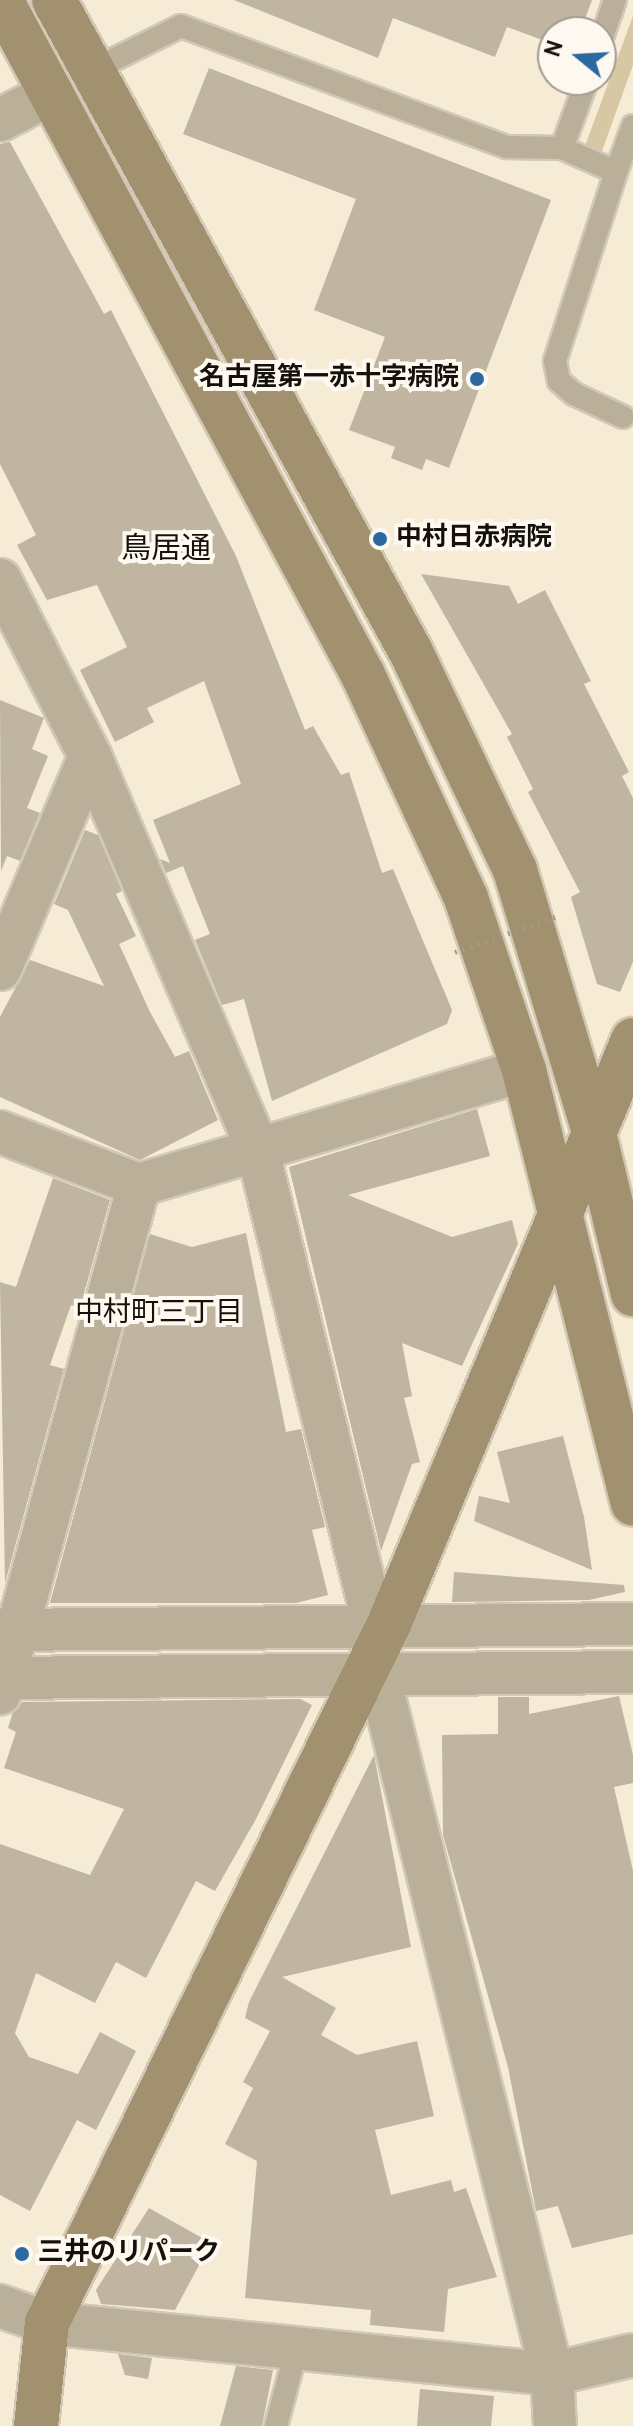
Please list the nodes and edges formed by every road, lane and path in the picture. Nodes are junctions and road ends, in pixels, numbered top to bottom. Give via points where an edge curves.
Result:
1 (1, 0) edge
2 (54, 0) edge
3 (93, 70) junction
4 (52, 93) junction
5 (581, 96) edge
6 (0, 120) edge
7 (633, 126) edge
8 (562, 148) junction
9 (616, 172) junction
10 (623, 417) dead end
11 (0, 580) edge
12 (90, 756) junction
13 (558, 916) dead end
14 (455, 952) dead end
15 (0, 969) edge
16 (633, 1040) edge
17 (524, 1070) junction
18 (593, 1129) junction
19 (0, 1132) edge
20 (257, 1148) junction
21 (139, 1185) junction
22 (564, 1218) junction
23 (633, 1294) edge
24 (633, 1503) edge
25 (382, 1624) junction
26 (633, 1624) edge
27 (11, 1630) edge
28 (633, 1672) edge
29 (371, 1677) junction
30 (2, 1683) edge
31 (0, 2306) edge
32 (47, 2323) junction
33 (297, 2347) junction
34 (633, 2355) edge
35 (552, 2374) junction
36 (36, 2426) edge
37 (276, 2426) edge
38 (555, 2426) edge

1 - 4 street
2 - 3 street
3 - 8 lane via 181,26 507,147
3 - 18 street via 411,652 515,870
4 - 6 street
4 - 17 street via 363,675 466,898
5 - 8 lane
7 - 9 lane
8 - 9 lane
9 - 10 lane via 555,361 567,387
11 - 12 street
12 - 15 street
12 - 20 street
13 - 14 path, bridge
16 - 18 street
17 - 20 street
17 - 22 street
18 - 22 street
18 - 23 street
19 - 21 street
20 - 21 street
20 - 25 street
21 - 27 street
22 - 24 street
22 - 25 street
25 - 26 street
25 - 27 street
25 - 29 street
27 - 30 street
28 - 29 street
29 - 30 street
29 - 32 street
29 - 35 street
31 - 32 street
32 - 33 street
32 - 36 street
33 - 35 street
33 - 37 lane
34 - 35 street
35 - 38 street

